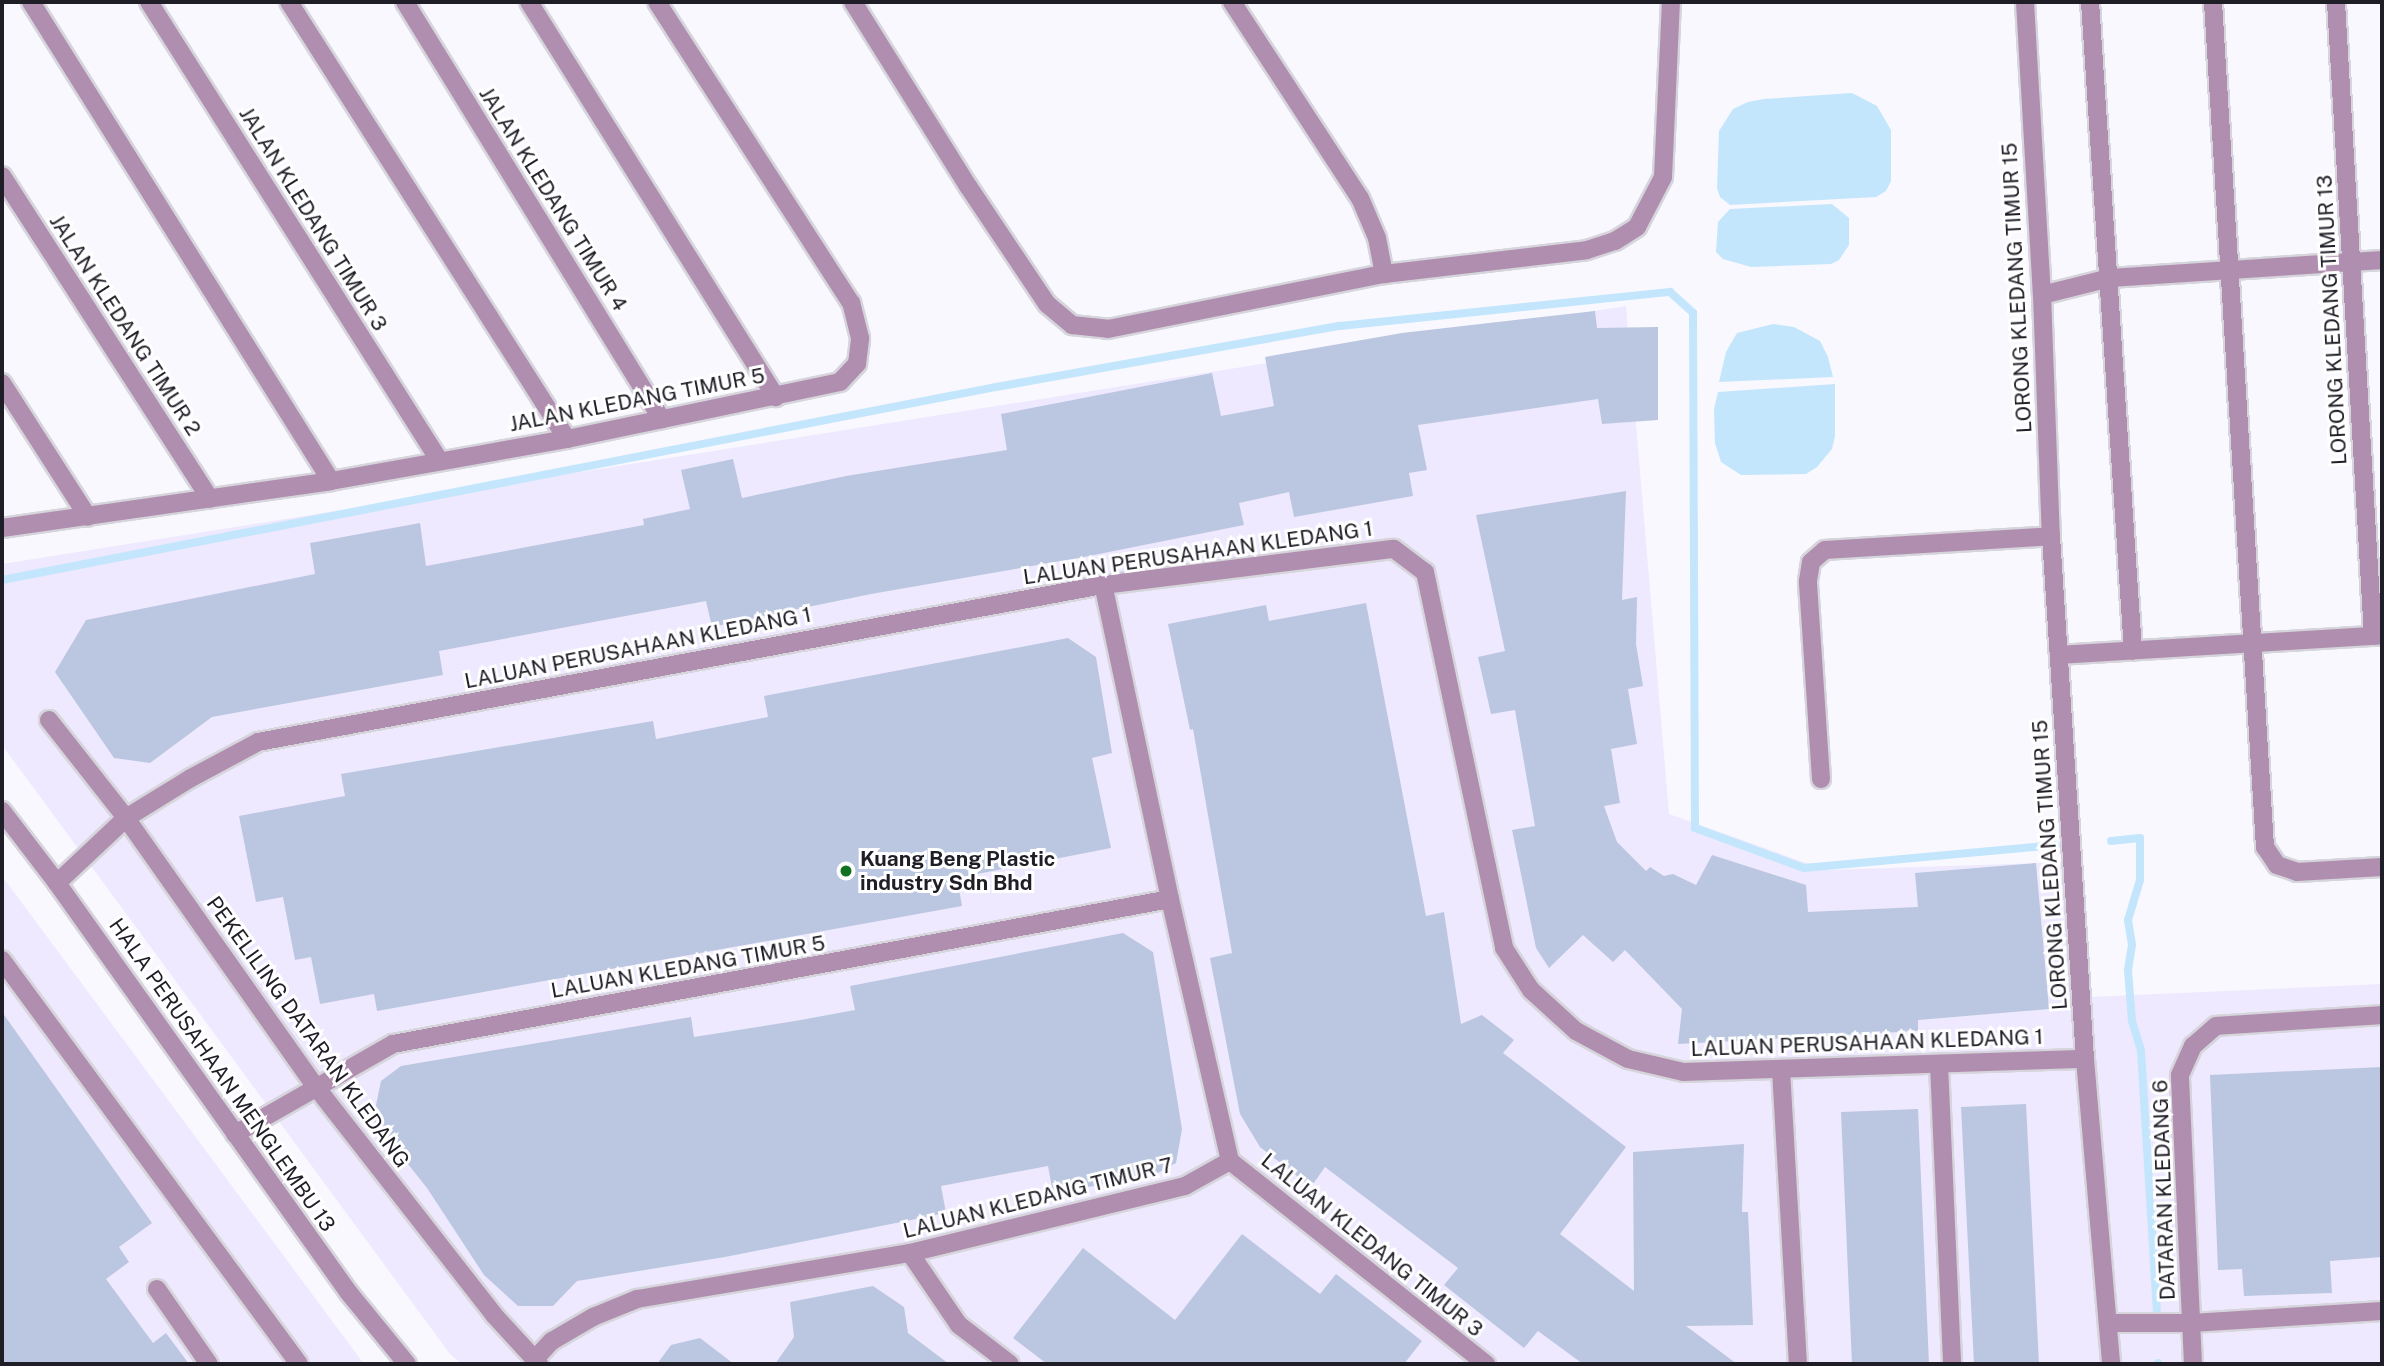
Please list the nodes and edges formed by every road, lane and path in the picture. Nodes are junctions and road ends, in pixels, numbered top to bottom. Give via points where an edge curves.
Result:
1 (31, 2) edge
2 (149, 2) edge
3 (289, 2) edge
4 (405, 2) edge
5 (529, 2) edge
6 (657, 2) edge
7 (853, 2) edge
8 (1231, 2) edge
9 (1671, 2) edge
10 (2025, 2) edge
11 (2090, 2) edge
12 (2213, 2) edge
13 (2336, 2) edge
14 (2, 176) edge
15 (2382, 260) edge
16 (2351, 262) junction
17 (2231, 270) junction
18 (1384, 274) junction
19 (2110, 278) junction
20 (2042, 295) junction
21 (2, 383) edge
22 (776, 397) junction
23 (662, 419) junction
24 (566, 439) junction
25 (439, 460) junction
26 (331, 481) junction
27 (2374, 497) edge
28 (210, 499) junction
29 (88, 517) junction
30 (2, 528) edge
31 (2050, 536) junction
32 (1103, 584) junction
33 (2378, 636) edge
34 (2253, 645) junction
35 (2133, 652) junction
36 (2059, 656) junction
37 (49, 720) dead end
38 (1821, 779) dead end
39 (2, 811) edge
40 (126, 818) junction
41 (2382, 867) edge
42 (57, 883) junction
43 (1170, 899) junction
44 (2, 960) edge
45 (2382, 1016) edge
46 (2085, 1059) junction
47 (1939, 1064) junction
48 (1781, 1070) junction
49 (316, 1087) junction
50 (235, 1135) junction
51 (1230, 1161) junction
52 (909, 1253) junction
53 (157, 1289) dead end
54 (2382, 1311) edge
55 (2110, 1323) junction
56 (2192, 1323) junction
57 (536, 1362) edge
58 (209, 1364) edge
59 (299, 1364) edge
60 (407, 1364) edge
61 (1010, 1364) edge
62 (1486, 1364) edge
63 (1798, 1364) edge
64 (1952, 1364) edge
65 (2111, 1364) edge
66 (2193, 1364) edge

1 - 26 street
2 - 25 street, JALAN KLEDANG TIMUR 3
3 - 24 street
4 - 23 street, JALAN KLEDANG TIMUR 4
5 - 22 street
6 - 22 street, JALAN KLEDANG TIMUR 5 via 851,303 860,338 857,364 840,382
7 - 18 street via 1047,304 1072,325 1108,329
8 - 18 street via 1360,198 1377,237
9 - 18 street via 1664,177 1637,227 1615,241 1587,250
10 - 20 street, LORONG KLEDANG TIMUR 15
11 - 19 street
12 - 17 street
13 - 16 street, LORONG KLEDANG TIMUR 13
14 - 28 street, JALAN KLEDANG TIMUR 2
15 - 16 street
16 - 17 street
16 - 27 street, LORONG KLEDANG TIMUR 13
17 - 19 street
17 - 34 street
19 - 20 street
19 - 35 street
20 - 31 street, LORONG KLEDANG TIMUR 15
21 - 29 street
22 - 23 street, JALAN KLEDANG TIMUR 5
23 - 24 street, JALAN KLEDANG TIMUR 5
24 - 25 street, JALAN KLEDANG TIMUR 5
25 - 26 street, JALAN KLEDANG TIMUR 5
26 - 28 street, JALAN KLEDANG TIMUR 5
27 - 33 street, LORONG KLEDANG TIMUR 13
28 - 29 street, JALAN KLEDANG TIMUR 5
29 - 30 street, JALAN KLEDANG TIMUR 5
31 - 36 street, LORONG KLEDANG TIMUR 15
31 - 38 street via 1825,550 1811,562 1808,581
32 - 40 street, LALUAN PERUSAHAAN KLEDANG 1 via 258,743
32 - 43 street
32 - 48 street, LALUAN PERUSAHAAN KLEDANG 1 via 1394,549 1425,572 1504,948 1531,990 1576,1031 1628,1059 1684,1072
33 - 34 street
34 - 35 street
34 - 41 street via 2265,846 2277,865 2297,872
35 - 36 street
36 - 46 street, LORONG KLEDANG TIMUR 15
37 - 40 street, PEKELILING DATARAN KLEDANG
39 - 42 street, HALA PERUSAHAAN MENGLEMBU 13
40 - 42 street, LALUAN PERUSAHAAN KLEDANG 1
40 - 49 street, PEKELILING DATARAN KLEDANG
42 - 50 street, HALA PERUSAHAAN MENGLEMBU 13
43 - 49 street, LALUAN KLEDANG TIMUR 5 via 393,1044
43 - 51 street
44 - 59 street
45 - 56 street, DATARAN KLEDANG 6 via 2216,1026 2193,1046 2180,1075
46 - 47 street, LALUAN PERUSAHAAN KLEDANG 1
46 - 55 street, LORONG KLEDANG TIMUR 15
47 - 48 street, LALUAN PERUSAHAAN KLEDANG 1
47 - 64 street
48 - 63 street
49 - 50 street, LALUAN KLEDANG TIMUR 5
49 - 57 street, PEKELILING DATARAN KLEDANG
50 - 60 street, HALA PERUSAHAAN MENGLEMBU 13 via 349,1293
51 - 52 street, LALUAN KLEDANG TIMUR 7 via 1185,1186
51 - 62 street, LALUAN KLEDANG TIMUR 3
52 - 57 street, LALUAN KLEDANG TIMUR 7 via 637,1299 552,1341
52 - 61 street via 959,1325
53 - 58 street
54 - 56 street
55 - 56 street
55 - 65 street, LORONG KLEDANG TIMUR 15
56 - 66 street, DATARAN KLEDANG 6

